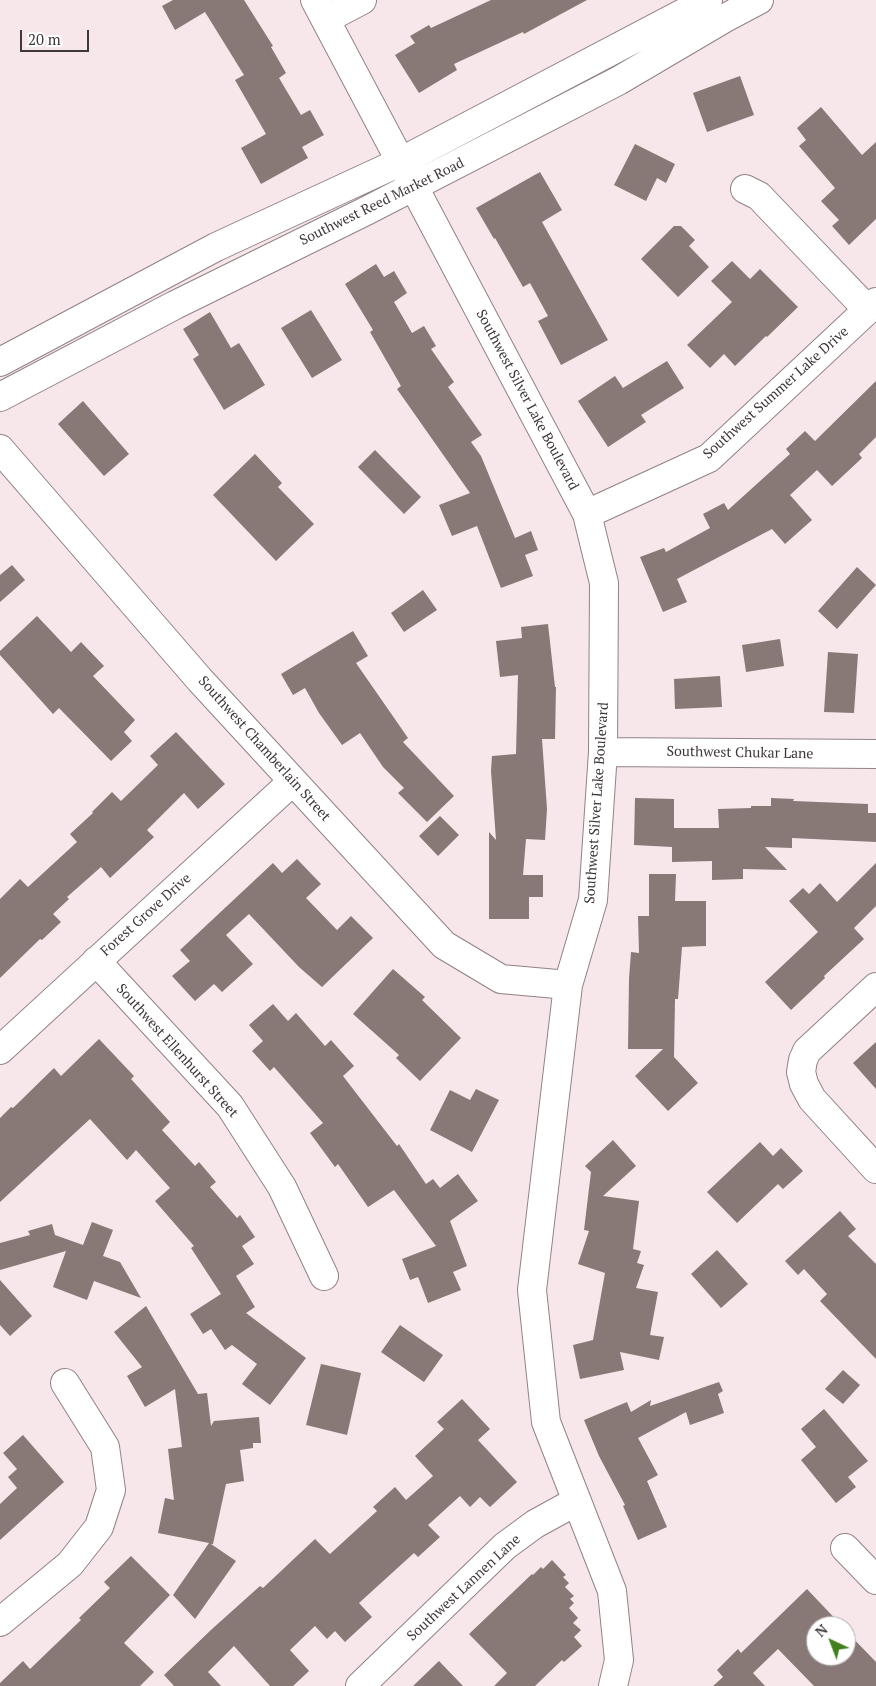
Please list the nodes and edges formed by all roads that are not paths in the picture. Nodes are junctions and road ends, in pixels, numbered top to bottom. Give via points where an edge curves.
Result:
1 (362, 0) edge
2 (708, 0) edge
3 (759, 0) edge
4 (320, 10) edge
5 (400, 162) junction
6 (414, 187) junction
7 (745, 189) dead end
8 (872, 305) edge
9 (0, 362) edge
10 (0, 397) edge
11 (0, 449) edge
12 (587, 514) junction
13 (603, 752) junction
14 (876, 754) edge
15 (293, 781) junction
16 (96, 961) junction
17 (568, 985) junction
18 (876, 987) edge
19 (0, 1050) edge
20 (876, 1169) edge
21 (324, 1276) dead end
22 (65, 1383) dead end
23 (577, 1501) junction
24 (845, 1548) dead end
25 (876, 1580) edge
26 (0, 1622) edge
27 (360, 1686) edge
28 (613, 1686) edge

1 - 4 street
2 - 5 street, Southwest Reed Market Road
3 - 6 street, Southwest Reed Market Road via 618,81
4 - 5 street, Southwest Silver Lake Boulevard
5 - 6 street, Southwest Silver Lake Boulevard
5 - 9 street, Southwest Reed Market Road via 216,247
6 - 10 street, Southwest Reed Market Road via 175,305
6 - 12 street, Southwest Silver Lake Boulevard
7 - 8 street via 759,196
8 - 12 street, Southwest Summer Lake Drive via 709,458
11 - 15 street, Southwest Chamberlain Street via 200,680
12 - 13 street, Southwest Silver Lake Boulevard via 604,584
13 - 14 street, Southwest Chukar Lane
13 - 17 street, Southwest Silver Lake Boulevard via 593,900
15 - 16 street, Forest Grove Drive
15 - 17 street, Southwest Chamberlain Street via 444,946 502,979
16 - 19 street, Forest Grove Drive
16 - 21 street, Southwest Ellenhurst Street via 230,1106 282,1187
17 - 23 street, Southwest Silver Lake Boulevard via 532,1290 546,1422
18 - 20 street via 807,1052 801,1069 812,1099
22 - 26 street via 105,1447 111,1490 99,1527 70,1564
23 - 27 street, Southwest Lannen Lane via 535,1524 505,1546
23 - 28 street, Southwest Silver Lake Boulevard via 612,1592 619,1660
24 - 25 street

